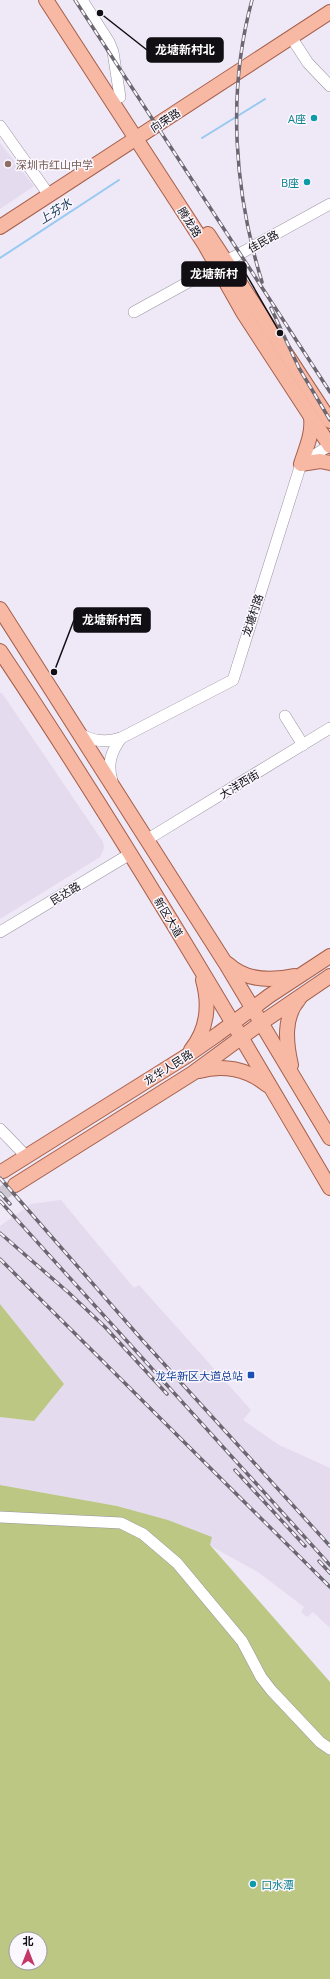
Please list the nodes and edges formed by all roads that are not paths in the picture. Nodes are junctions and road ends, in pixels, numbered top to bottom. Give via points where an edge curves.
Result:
1 (46, 0) edge
2 (56, 0) edge
3 (82, 0) edge
4 (330, 12) edge
5 (330, 23) edge
6 (294, 41) junction
7 (330, 86) edge
8 (120, 98) junction
9 (0, 126) edge
10 (142, 140) junction
11 (50, 195) junction
12 (330, 204) edge
13 (0, 227) edge
14 (0, 238) edge
15 (221, 264) junction
16 (134, 312) dead end
17 (315, 399) junction
18 (330, 405) edge
19 (311, 417) junction
20 (330, 421) edge
21 (330, 445) edge
22 (330, 463) edge
23 (301, 464) junction
24 (0, 609) edge
25 (1, 655) edge
26 (285, 716) dead end
27 (330, 728) edge
28 (82, 735) junction
29 (121, 738) junction
30 (303, 745) junction
31 (113, 785) junction
32 (148, 839) junction
33 (130, 854) junction
34 (0, 932) edge
35 (330, 956) edge
36 (224, 960) junction
37 (198, 967) junction
38 (302, 974) junction
39 (330, 976) edge
40 (308, 990) junction
41 (253, 1008) junction
42 (261, 1022) junction
43 (233, 1023) junction
44 (242, 1038) junction
45 (185, 1057) junction
46 (193, 1073) junction
47 (294, 1078) junction
48 (274, 1091) junction
49 (0, 1129) edge
50 (330, 1138) edge
51 (26, 1156) junction
52 (2, 1171) dead end
53 (15, 1185) tunnel mouth
54 (330, 1188) edge
55 (0, 1517) edge
56 (330, 1749) edge

1 - 10 main road, 腾龙路
2 - 8 main road, 腾龙路
3 - 8 street via 113,52
4 - 6 main road, 向荣路
5 - 6 main road, 向荣路
6 - 7 street via 308,63
6 - 10 main road, 向荣路
8 - 10 main road, 腾龙路
9 - 11 street
10 - 11 main road, 向荣路
10 - 14 main road, 向荣路
10 - 15 main road, 腾龙路 via 205,245
11 - 13 main road, 向荣路
12 - 15 street, 佳民路
15 - 16 street, 佳民路
15 - 17 main road, 腾龙路
15 - 19 main road, 腾龙路 via 244,314
17 - 18 main road
17 - 20 main road, 腾龙路
19 - 21 main road, 腾龙路
19 - 23 main road via 310,437
21 - 23 street
22 - 23 main road via 320,461
23 - 29 street, 龙塘村路 via 233,680
24 - 28 main road
25 - 33 main road, 新区大道
26 - 30 street
27 - 30 street, 大洋西街
28 - 29 street, 龙塘村路 via 103,741
28 - 31 main road
29 - 31 street via 109,763
30 - 32 street, 大洋西街
31 - 32 main road
32 - 36 main road
33 - 34 street, 民达路
33 - 37 main road, 新区大道
35 - 38 main road, 龙华人民路
36 - 38 main road via 237,971 257,978 275,979
36 - 41 main road
37 - 43 main road, 新区大道
37 - 45 main road via 206,994 206,1017 199,1039
38 - 41 main road, 龙华人民路
39 - 40 main road, 龙华人民路
40 - 42 main road, 龙华人民路
40 - 47 main road via 297,1001 288,1023 287,1042
41 - 42 main road
41 - 43 main road, 龙华人民路
42 - 44 main road, 龙华人民路
42 - 47 main road
43 - 44 main road, 新区大道
43 - 45 main road, 龙华人民路
44 - 46 main road, 龙华人民路
44 - 48 main road, 新区大道
45 - 51 main road, 龙华人民路
46 - 48 main road via 215,1068 230,1068 255,1077
46 - 53 main road, 龙华人民路
47 - 50 main road
48 - 54 main road, 新区大道
49 - 51 street
51 - 52 main road, 龙华人民路
55 - 56 street via 121,1523 143,1534 181,1568 242,1641 258,1672 271,1690 320,1742

